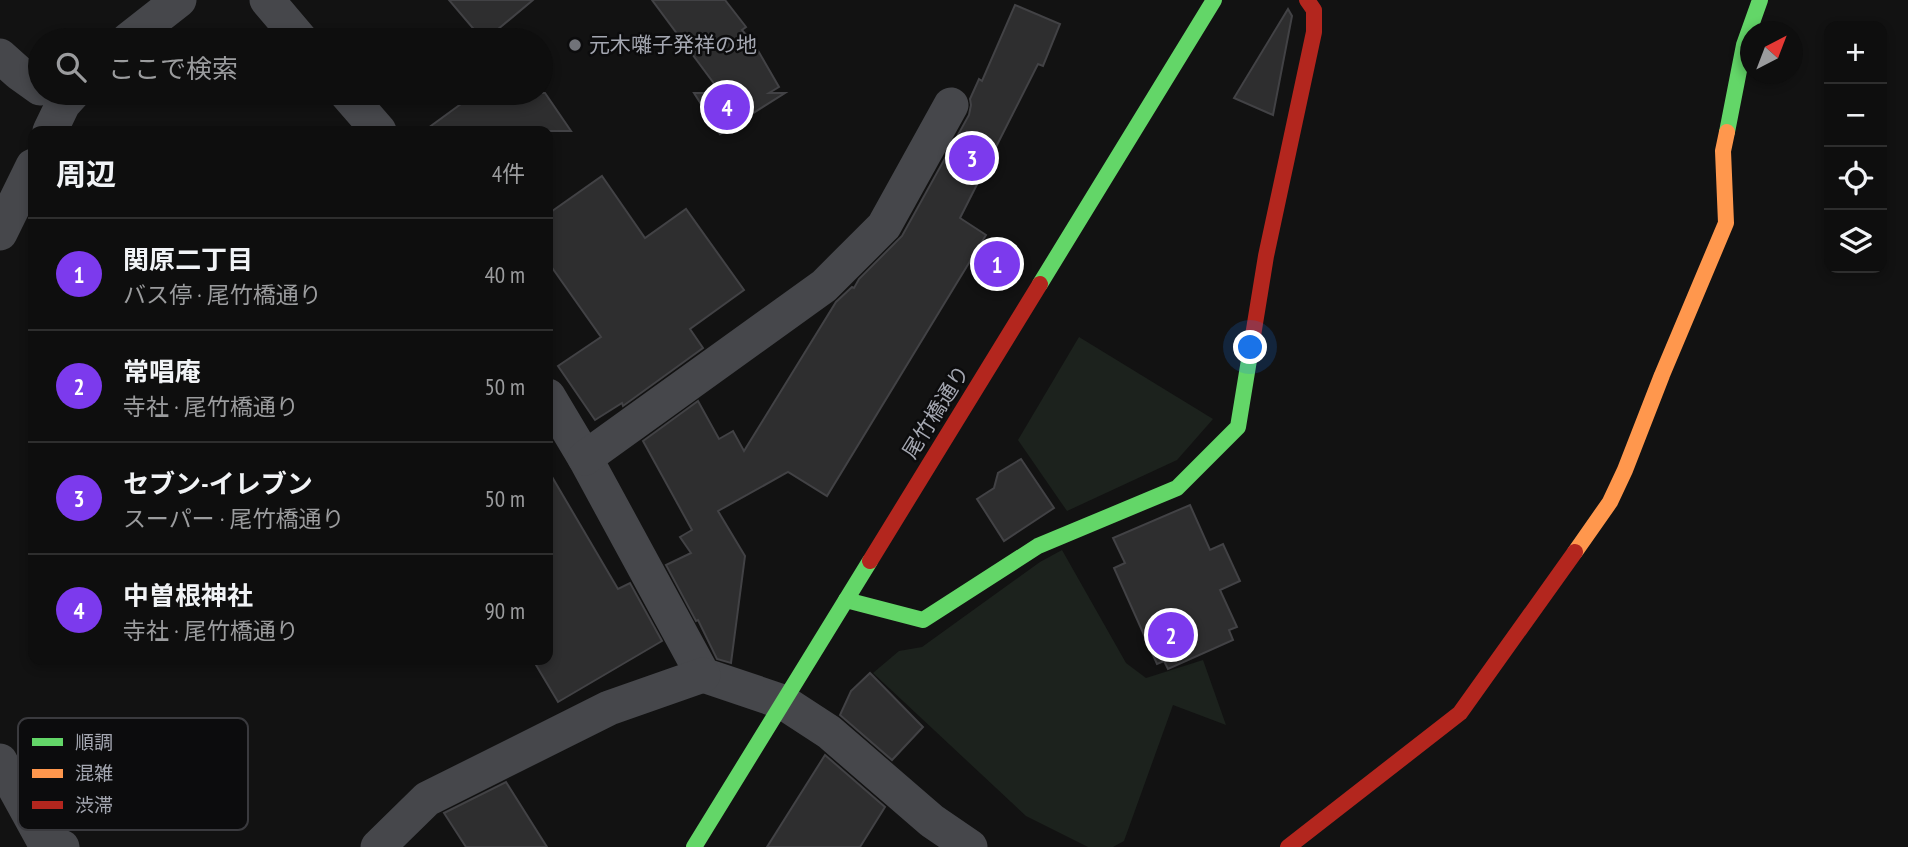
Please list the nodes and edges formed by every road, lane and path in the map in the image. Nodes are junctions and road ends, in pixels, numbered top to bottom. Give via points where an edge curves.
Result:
1 (179, 0) edge
2 (267, 0) edge
3 (1214, 0) edge
4 (1307, 0) edge
5 (1760, 0) edge
6 (143, 28) edge
7 (291, 28) edge
8 (0, 55) edge
9 (28, 80) edge
10 (356, 105) edge
11 (951, 105) dead end
12 (375, 126) edge
13 (28, 176) edge
14 (0, 233) edge
15 (553, 404) edge
16 (585, 458) junction
17 (846, 600) junction
18 (703, 675) junction
19 (783, 702) junction
20 (0, 761) edge
21 (18, 793) edge
22 (379, 847) edge
23 (694, 847) edge
24 (970, 847) edge
25 (1288, 847) edge

1 - 6 street
2 - 7 street
3 - 17 street, 尾竹橋通り
4 - 17 street via 1314,10 1314,32 1266,256 1238,427 1177,488 1038,546 923,620
5 - 25 street via 1744,45 1723,151 1726,223 1610,502 1460,713
8 - 9 street
10 - 12 street
11 - 16 street via 884,226 824,286
13 - 14 street
15 - 16 street
16 - 18 street
17 - 19 street, 尾竹橋通り
18 - 19 street
18 - 22 street via 609,708 427,799
19 - 23 street, 尾竹橋通り
19 - 24 street via 829,732 932,821
20 - 21 street

